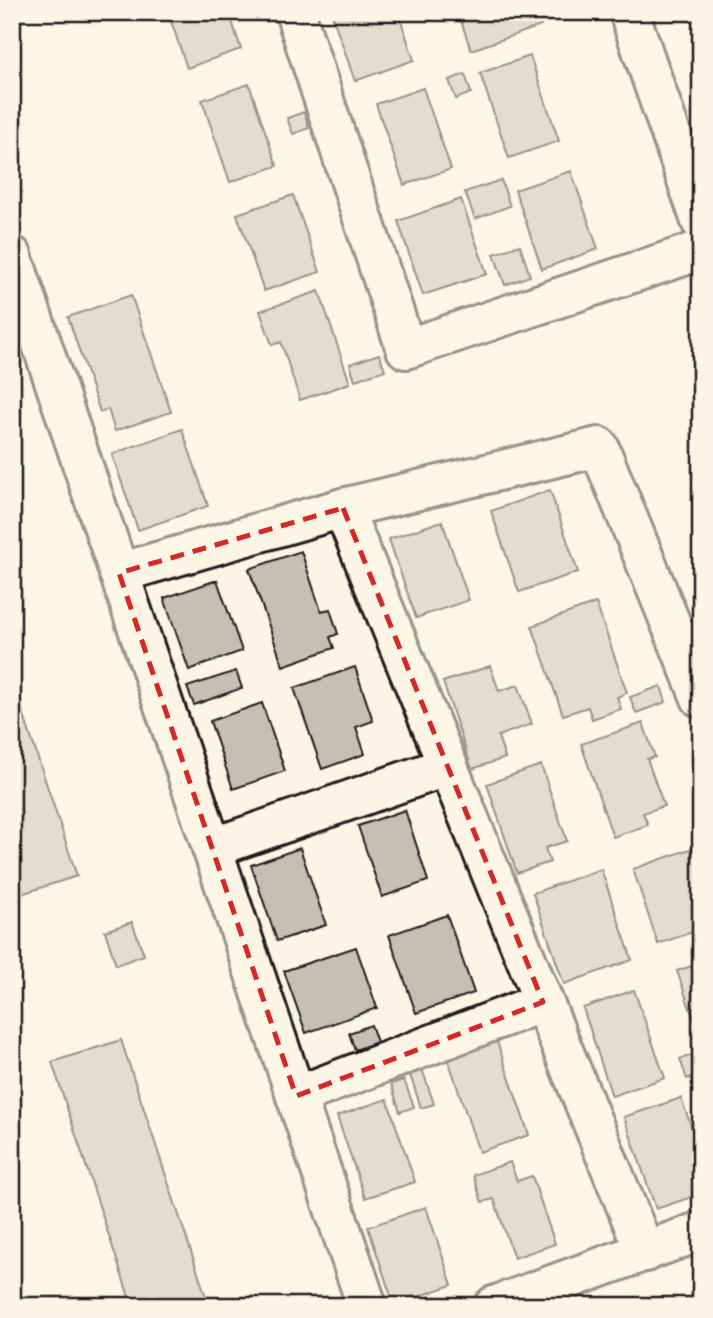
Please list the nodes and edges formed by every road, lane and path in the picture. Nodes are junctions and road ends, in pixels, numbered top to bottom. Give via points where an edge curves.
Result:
1 (295, 12) edge
2 (629, 12) edge
3 (701, 222) edge
4 (701, 250) edge
5 (12, 256) edge
6 (343, 508) junction
7 (119, 572) junction
8 (701, 698) edge
9 (448, 766) junction
10 (212, 848) junction
11 (543, 1002) junction
12 (296, 1096) junction
13 (701, 1231) edge
14 (645, 1252) junction
15 (510, 1303) edge
16 (367, 1306) edge

1 - 4 street via 406,349
2 - 3 street
5 - 7 street
6 - 7 street
6 - 8 street via 599,447
6 - 9 street
7 - 10 street
9 - 10 street
9 - 11 street
10 - 12 street
11 - 12 street
11 - 14 street
12 - 16 street
13 - 14 street
14 - 15 street

